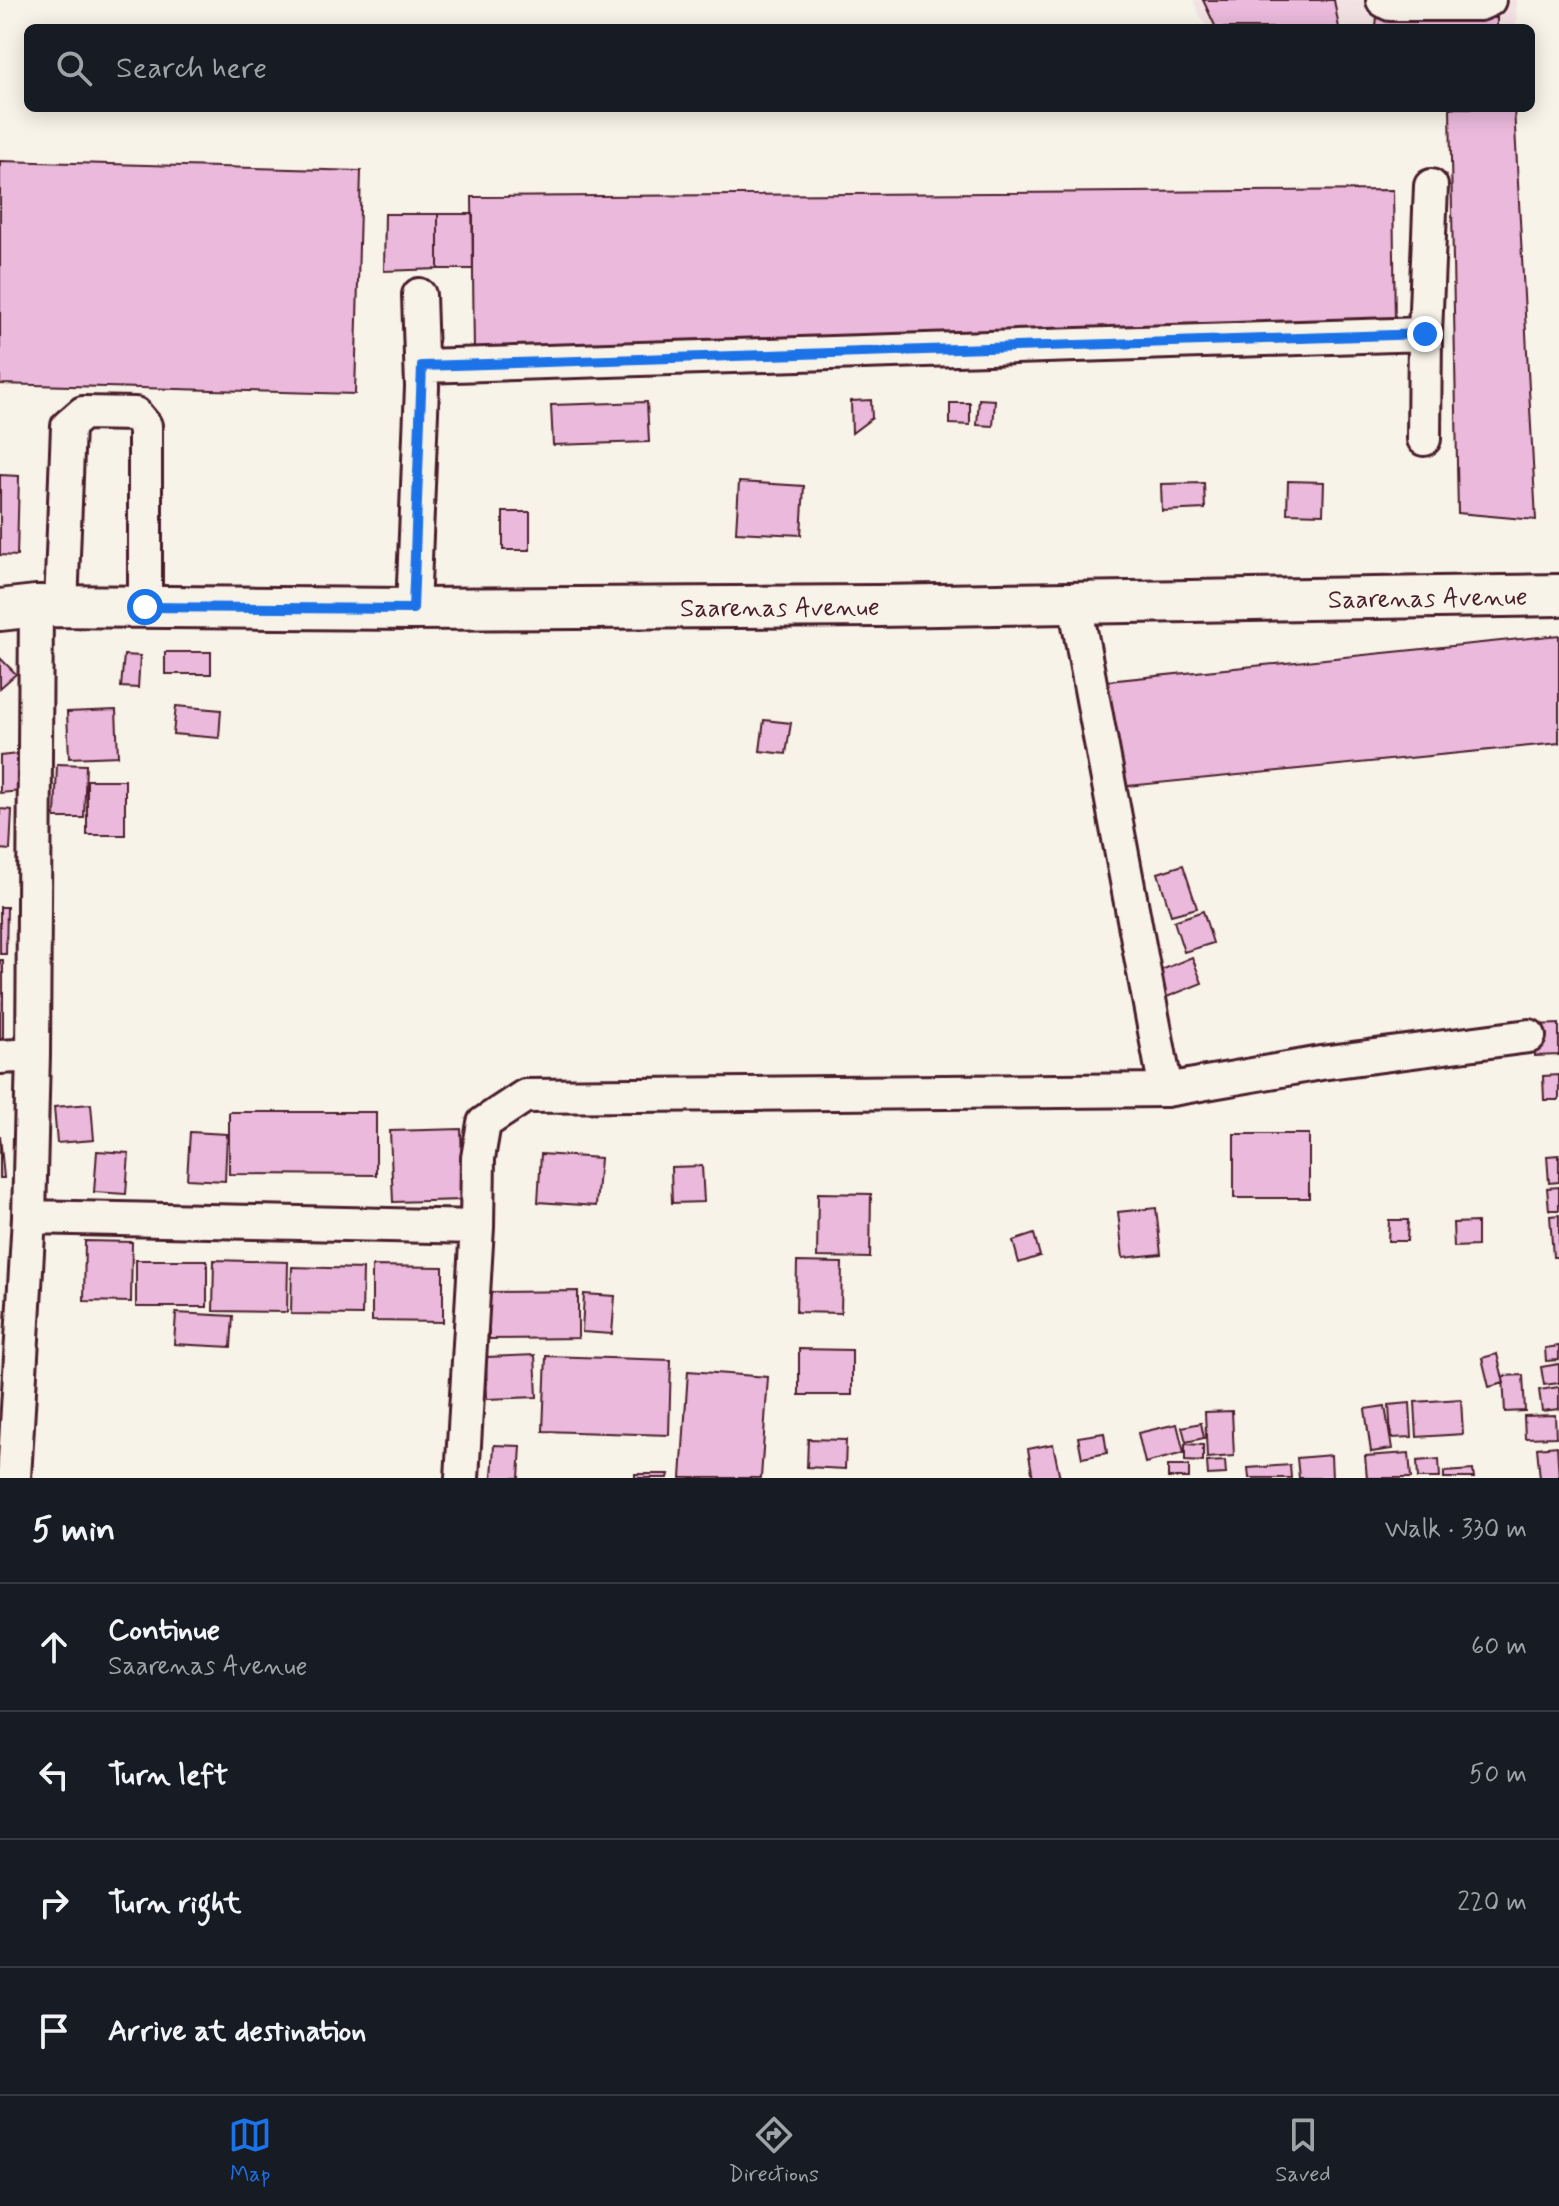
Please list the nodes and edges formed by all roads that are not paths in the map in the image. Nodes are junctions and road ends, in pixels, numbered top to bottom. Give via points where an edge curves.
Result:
1 (1383, 0) edge
2 (1489, 0) edge
3 (1431, 186) dead end
4 (419, 295) dead end
5 (1425, 334) junction
6 (422, 366) junction
7 (1424, 439) dead end
8 (1559, 595) edge
9 (1075, 603) junction
10 (32, 607) edge
11 (145, 607) junction
12 (413, 609) junction
13 (1529, 1036) dead end
14 (33, 1055) junction
15 (0, 1057) edge
16 (1166, 1090) junction
17 (29, 1217) junction
18 (477, 1227) junction
19 (14, 1478) edge
20 (462, 1478) edge

1 - 2 street
3 - 5 street
4 - 6 street
5 - 6 street
5 - 7 street
6 - 12 street
8 - 9 main road, Saarenas Avenue
9 - 12 main road, Saarenas Avenue
9 - 16 street
10 - 11 main road, Saarenas Avenue
10 - 11 street via 68,426 83,413 135,414 145,426
10 - 14 street
11 - 12 main road, Saarenas Avenue
13 - 16 street
14 - 15 street
14 - 17 street
16 - 18 street via 525,1096 484,1123
17 - 18 street
17 - 19 street
18 - 20 street

